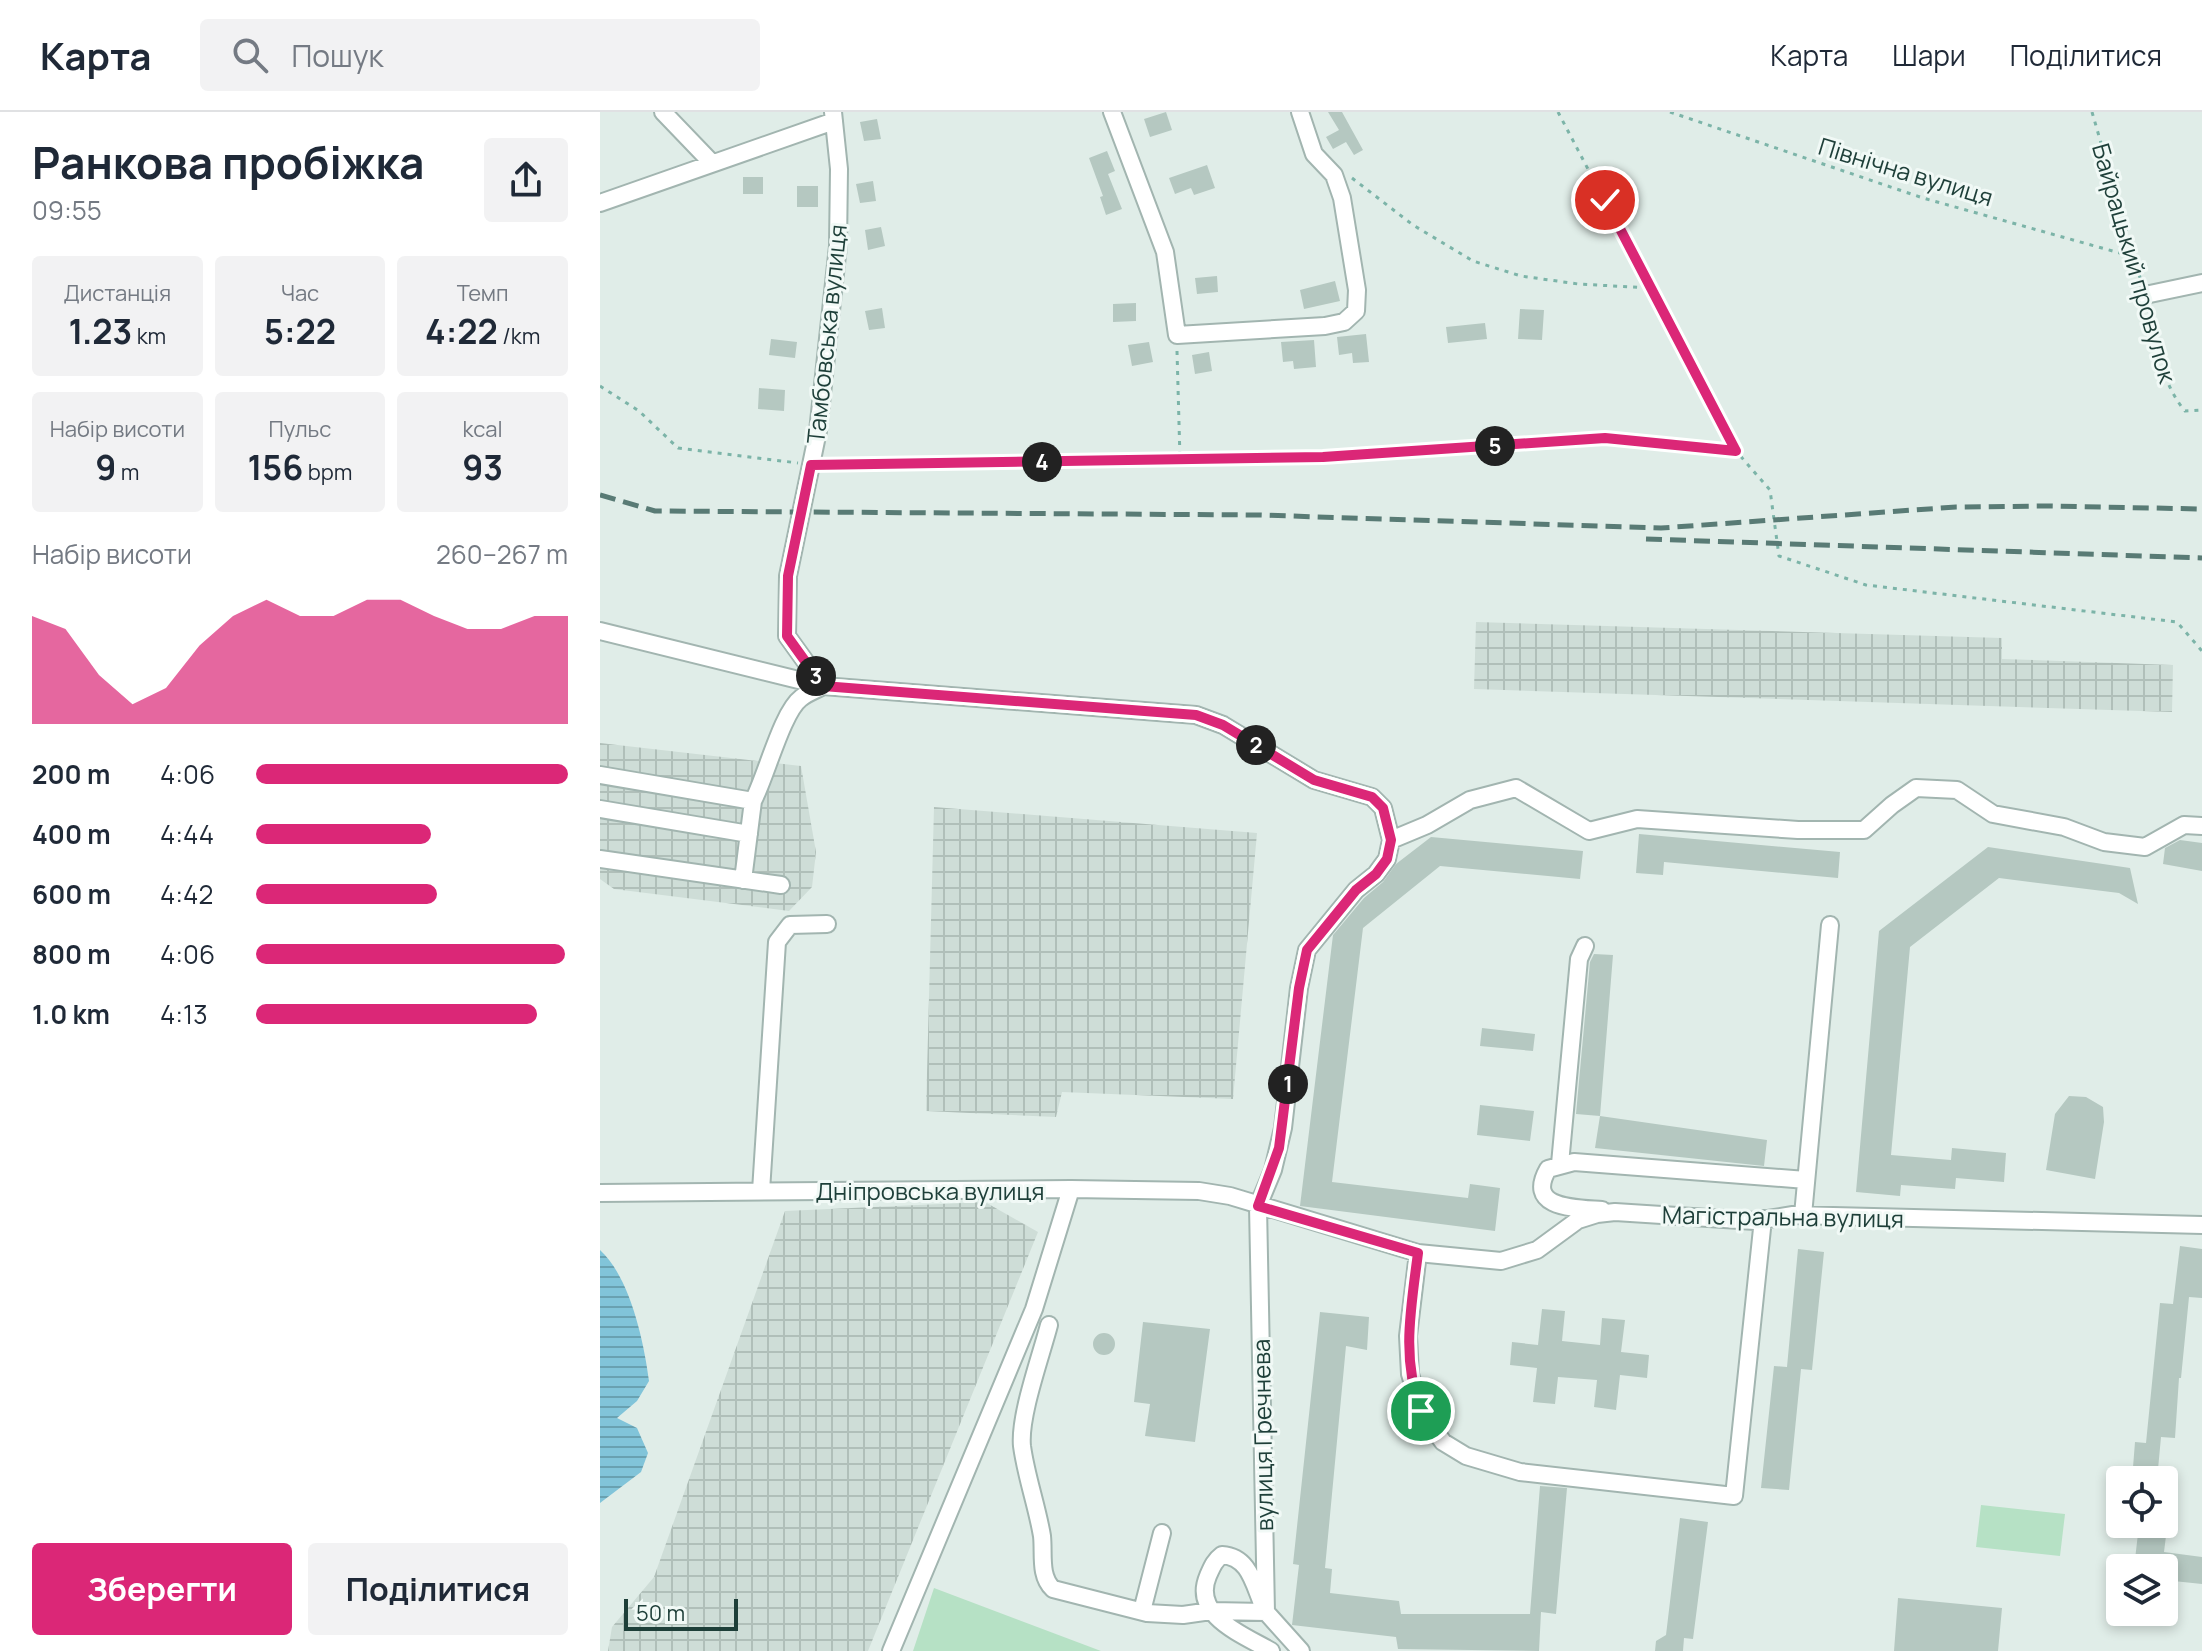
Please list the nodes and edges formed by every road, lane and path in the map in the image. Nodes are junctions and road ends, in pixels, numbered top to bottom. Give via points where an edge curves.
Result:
1 (663, 112) edge
2 (1112, 112) edge
3 (1300, 112) edge
4 (1558, 112) edge
5 (1670, 112) edge
6 (2092, 112) edge
7 (834, 116) edge
8 (711, 162) junction
9 (1334, 175) junction
10 (600, 203) edge
11 (2134, 257) junction
12 (2202, 273) edge
13 (2196, 284) edge
14 (1651, 288) junction
15 (2145, 295) junction
16 (1177, 335) junction
17 (600, 386) edge
18 (2202, 410) edge
19 (1736, 451) junction
20 (1180, 460) junction
21 (811, 465) junction
22 (600, 631) edge
23 (2202, 651) edge
24 (823, 686) junction
25 (600, 775) edge
26 (753, 801) junction
27 (600, 809) edge
28 (2202, 826) edge
29 (749, 834) junction
30 (1391, 840) junction
31 (600, 859) edge
32 (743, 880) junction
33 (781, 885) dead end
34 (827, 924) dead end
35 (1830, 925) dead end
36 (1585, 946) dead end
37 (1560, 1164) junction
38 (1806, 1180) junction
39 (1071, 1189) junction
40 (761, 1191) junction
41 (600, 1193) edge
42 (1258, 1206) junction
43 (1615, 1212) junction
44 (1803, 1215) junction
45 (1763, 1219) junction
46 (2202, 1225) edge
47 (1418, 1253) junction
48 (1049, 1325) dead end
49 (1162, 1533) dead end
50 (1142, 1611) junction
51 (1211, 1611) junction
52 (1266, 1612) junction
53 (891, 1651) edge
54 (1271, 1651) edge
55 (1301, 1651) edge

1 - 8 street
2 - 16 street via 1165,252
3 - 9 street via 1314,154
4 - 14 path
5 - 11 path, Північна вулиця via 1923,198
6 - 11 path, Байрацький провулок
7 - 8 street
7 - 21 street, Тамбовська вулиця via 838,246
8 - 10 street
9 - 14 path via 1353,178 1413,225 1473,261 1521,276
9 - 16 street via 1357,290 1356,311 1344,322 1325,326
11 - 15 path, Байрацький провулок
12 - 13 street, Байрацький провулок
13 - 15 street
14 - 19 path
15 - 18 path, Байрацький провулок via 2175,398 2185,411
16 - 20 path
17 - 21 path via 639,411 678,448
19 - 20 path via 1605,438 1323,457
19 - 23 path via 1770,490 1779,556 1866,585 2177,622
20 - 21 path
21 - 24 street, Тамбовська вулиця via 788,576 787,636
22 - 24 street
24 - 26 street via 798,699
24 - 30 street via 1196,715 1223,725 1314,780 1372,797 1383,808
25 - 26 street
26 - 29 street
27 - 29 street
28 - 30 street via 2184,825 2145,847 2104,842 2064,827 1993,814 1957,790 1916,788 1864,830 1637,819 1589,831 1516,788 1470,800
29 - 32 street
30 - 42 street via 1387,859 1376,874 1356,890 1307,950 1281,1138
31 - 32 street
32 - 33 street
34 - 40 street via 790,925 777,942
35 - 38 street
36 - 37 street via 1579,959
37 - 38 street
37 - 43 street via 1542,1179 1549,1200 1559,1206
38 - 44 street
39 - 40 street, Дніпровська вулиця
39 - 42 street, Дніпровська вулиця via 1199,1191
39 - 53 street via 1034,1309
40 - 41 street, Дніпровська вулиця
42 - 47 street, Магістральна вулиця
42 - 52 street, вулиця Гречнева
43 - 45 street, Магістральна вулиця
43 - 47 street, Магістральна вулиця via 1578,1220 1537,1250 1512,1259
44 - 45 street, Магістральна вулиця
44 - 46 street, Магістральна вулиця
45 - 47 street via 1734,1496 1520,1472 1466,1456 1443,1442 1421,1411 1410,1374 1408,1336
48 - 50 street via 1022,1445 1047,1583 1053,1589
49 - 50 street
50 - 51 street
51 - 52 street
51 - 52 street via 1204,1586 1222,1555 1245,1563
51 - 54 street
52 - 55 street

